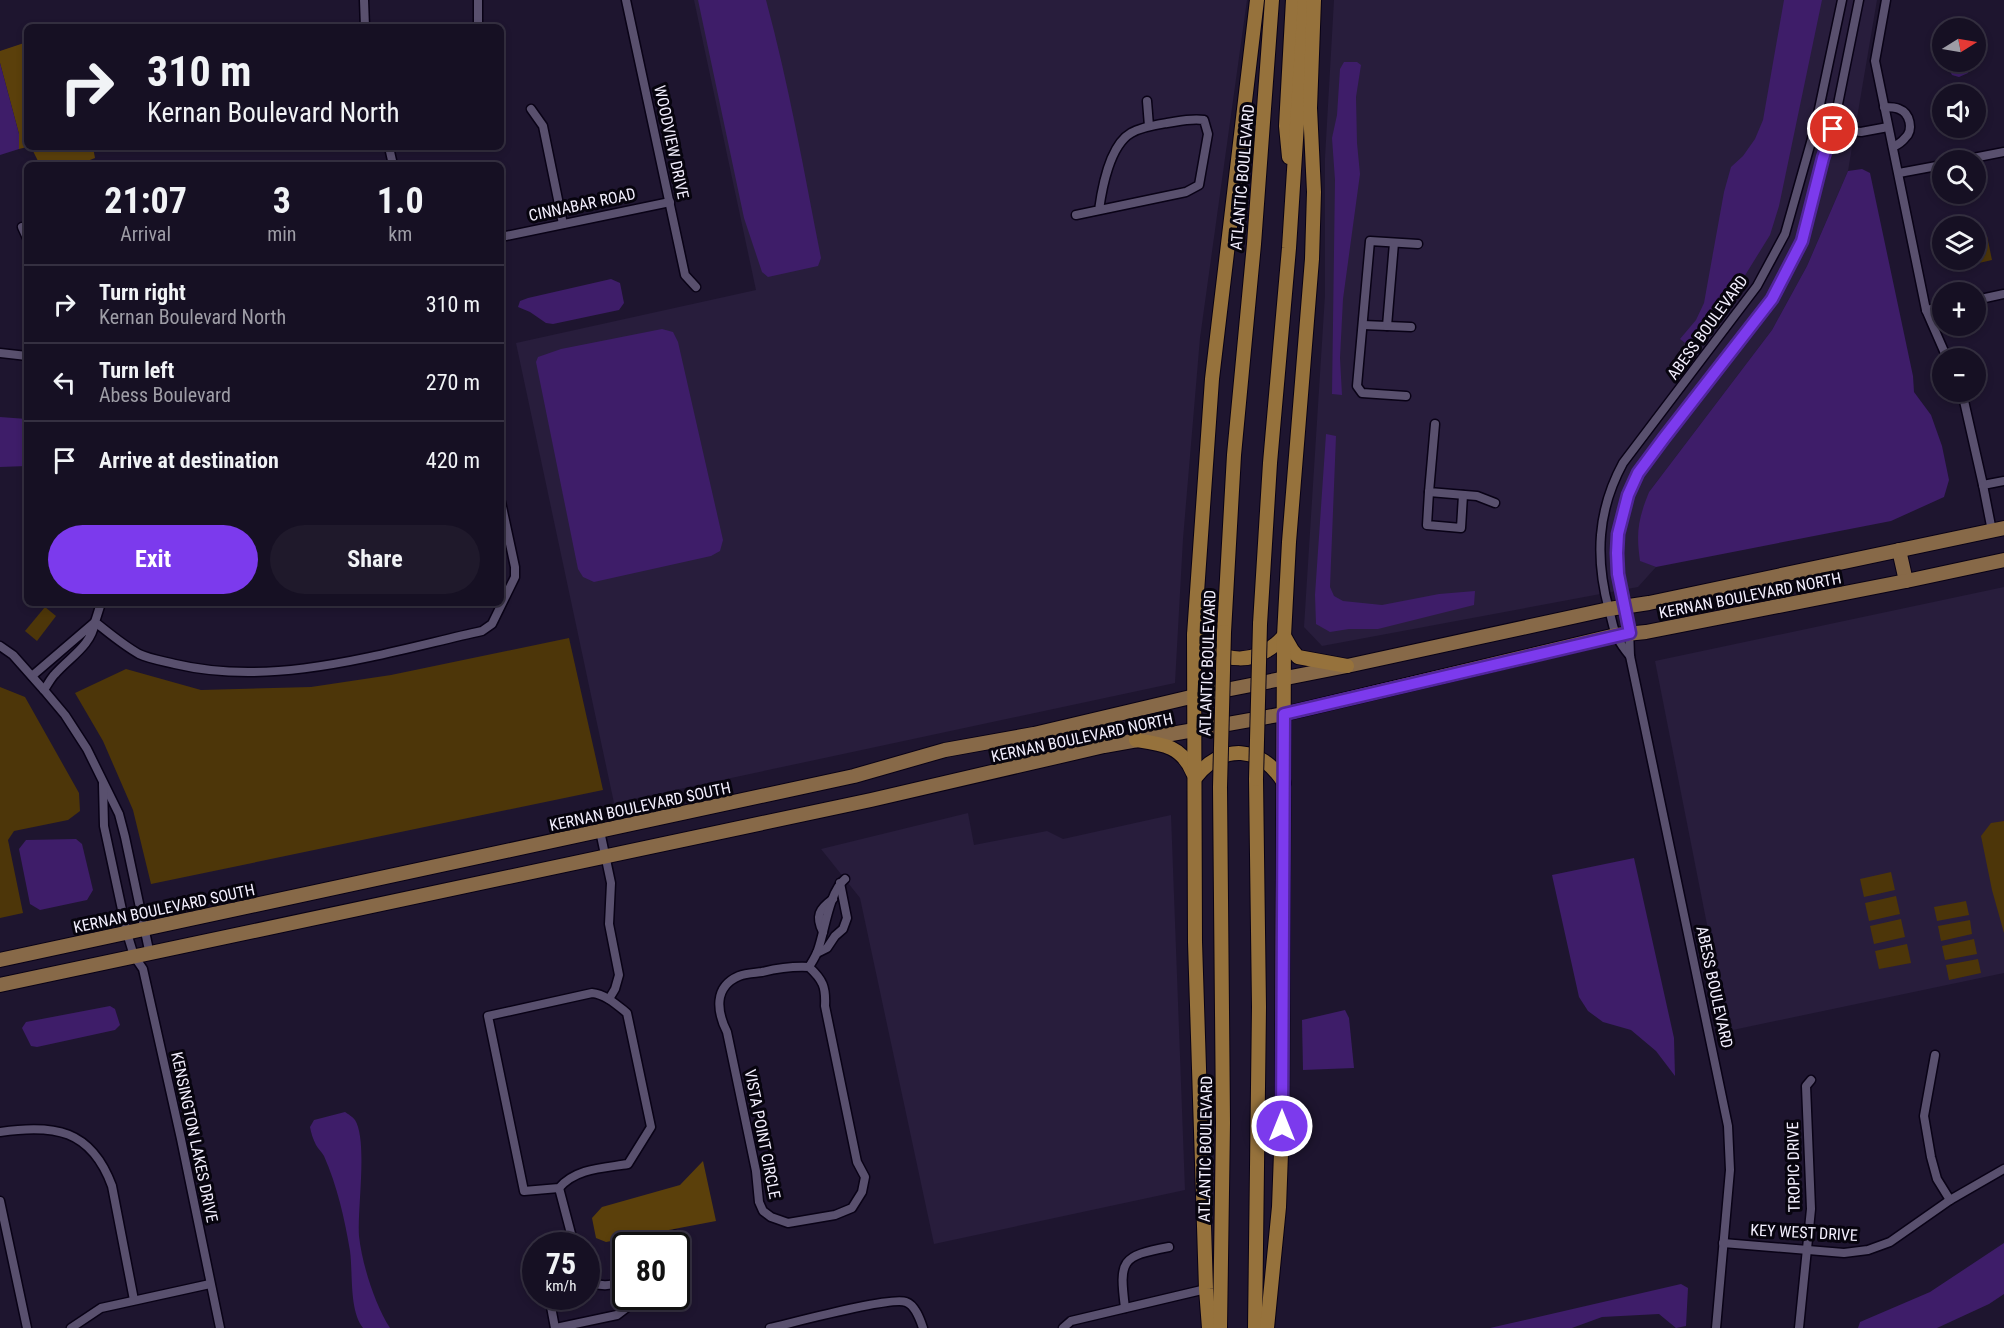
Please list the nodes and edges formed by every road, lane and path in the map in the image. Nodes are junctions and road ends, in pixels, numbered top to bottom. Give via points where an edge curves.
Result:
1 (364, 0) edge
2 (478, 0) edge
3 (626, 0) edge
4 (1257, 0) edge
5 (1272, 0) edge
6 (1293, 0) edge
7 (1305, 0) edge
8 (1314, 0) edge
9 (1842, 0) edge
10 (1859, 0) edge
11 (1887, 0) edge
12 (365, 24) edge
13 (478, 24) edge
14 (1147, 101) dead end
15 (1884, 107) junction
16 (531, 109) dead end
17 (1149, 126) junction
18 (1888, 127) junction
19 (1815, 128) junction
20 (1833, 129) junction
21 (1893, 147) junction
22 (2004, 153) edge
23 (1986, 156) edge
24 (1932, 167) edge
25 (1899, 173) junction
26 (1293, 195) junction
27 (670, 202) junction
28 (1099, 210) junction
29 (1076, 215) dead end
30 (563, 224) junction
31 (22, 227) dead end
32 (24, 231) edge
33 (504, 236) edge
34 (1394, 243) junction
35 (1418, 244) dead end
36 (696, 287) dead end
37 (2004, 294) edge
38 (1986, 298) edge
39 (1932, 309) edge
40 (1926, 310) junction
41 (1363, 325) junction
42 (1387, 326) junction
43 (1411, 327) dead end
44 (1943, 348) edge
45 (0, 353) edge
46 (24, 356) edge
47 (1406, 396) dead end
48 (1964, 402) edge
49 (1435, 424) dead end
50 (2004, 481) edge
51 (1983, 485) junction
52 (1429, 492) junction
53 (1463, 495) junction
54 (1495, 503) dead end
55 (504, 516) edge
56 (1998, 530) edge
57 (1899, 550) junction
58 (2004, 560) edge
59 (1906, 581) junction
60 (504, 599) edge
61 (100, 606) edge
62 (501, 606) edge
63 (1626, 606) junction
64 (1609, 609) junction
65 (95, 622) junction
66 (1630, 633) junction
67 (1194, 635) junction
68 (1616, 635) junction
69 (1284, 636) junction
70 (0, 646) edge
71 (1630, 656) junction
72 (1347, 666) junction
73 (32, 676) junction
74 (1284, 677) junction
75 (44, 690) junction
76 (1195, 696) junction
77 (1284, 714) junction
78 (1195, 730) junction
79 (1136, 740) junction
80 (1195, 778) junction
81 (1284, 783) junction
82 (103, 784) junction
83 (600, 831) junction
84 (606, 856) junction
85 (146, 929) junction
86 (127, 933) junction
87 (151, 952) junction
88 (817, 953) junction
89 (134, 956) junction
90 (0, 960) edge
91 (809, 967) junction
92 (143, 969) junction
93 (0, 985) edge
94 (609, 999) junction
95 (1935, 1055) dead end
96 (1811, 1080) dead end
97 (0, 1132) edge
98 (2004, 1169) edge
99 (559, 1188) junction
100 (1950, 1200) junction
101 (0, 1201) edge
102 (571, 1232) edge
103 (4, 1242) edge
104 (1723, 1243) junction
105 (1169, 1246) dead end
106 (1806, 1249) junction
107 (210, 1284) junction
108 (1206, 1289) junction
109 (134, 1299) junction
110 (1125, 1308) junction
111 (552, 1310) edge
112 (624, 1310) edge
113 (27, 1328) edge
114 (71, 1328) edge
115 (220, 1328) edge
116 (556, 1328) edge
117 (770, 1328) edge
118 (924, 1328) edge
119 (1063, 1328) edge
120 (1209, 1328) edge
121 (1220, 1328) edge
122 (1255, 1328) edge
123 (1266, 1328) edge
124 (1716, 1328) edge
125 (1799, 1328) edge

1 - 12 street
2 - 13 street
3 - 27 street, WOODVIEW DRIVE
4 - 67 highway via 1212,379
5 - 121 highway, ATLANTIC BOULEVARD, bridge via 1234,455 1224,632 1220,788
6 - 26 highway via 1286,126
7 - 26 highway
8 - 69 highway via 1310,108 1312,259
9 - 19 street, ABESS BOULEVARD
10 - 20 street, ABESS BOULEVARD
11 - 15 street via 1875,61
14 - 17 street
15 - 18 street
15 - 21 street via 1899,108 1910,121 1907,137
16 - 30 street via 543,126
17 - 28 street via 1129,134 1118,147 1103,179
17 - 28 street via 1194,118 1204,120 1208,134 1199,185 1186,192
18 - 20 street via 1861,132
18 - 21 street
19 - 20 street
19 - 64 street, ABESS BOULEVARD via 1785,234 1757,286 1616,477 1604,515 1600,547 1601,575
20 - 63 street, ABESS BOULEVARD via 1802,241 1772,299 1638,473 1628,495 1617,553
21 - 25 street
22 - 23 street
24 - 25 street
25 - 40 street
26 - 122 highway, bridge via 1260,624
27 - 30 street, CINNABAR ROAD
27 - 36 street, WOODVIEW DRIVE via 685,275
28 - 29 street
30 - 33 street, CINNABAR ROAD
31 - 32 street
34 - 35 street
34 - 41 street via 1371,241
34 - 42 street
37 - 38 street
39 - 40 street
40 - 44 street
41 - 42 street
41 - 47 street via 1357,386 1362,393
42 - 43 street
45 - 46 street
48 - 51 street
49 - 52 street
50 - 51 street
51 - 56 street
52 - 53 street
52 - 53 street via 1427,525 1461,528
53 - 54 street
55 - 60 street via 515,577
56 - 57 main road, KERNAN BOULEVARD NORTH
57 - 59 main road
57 - 63 main road, KERNAN BOULEVARD NORTH
58 - 59 main road, KERNAN BOULEVARD NORTH
59 - 66 main road, KERNAN BOULEVARD NORTH
61 - 65 street
62 - 65 street via 492,624 482,631 320,667 197,669 140,654
63 - 64 main road, KERNAN BOULEVARD NORTH
63 - 66 street, ABESS BOULEVARD
64 - 68 street, ABESS BOULEVARD
64 - 72 main road, KERNAN BOULEVARD NORTH
65 - 73 street
65 - 75 street via 87,643
66 - 68 main road, KERNAN BOULEVARD NORTH
66 - 71 street, ABESS BOULEVARD
67 - 69 highway via 1214,652 1239,659 1265,653
67 - 76 highway
68 - 71 street, ABESS BOULEVARD
68 - 77 main road, KERNAN BOULEVARD NORTH
69 - 72 highway via 1298,657
69 - 74 highway
70 - 73 street
71 - 104 street, ABESS BOULEVARD via 1728,1126 1730,1170
72 - 74 main road, KERNAN BOULEVARD NORTH
73 - 75 street
74 - 76 main road, KERNAN BOULEVARD SOUTH
74 - 77 highway
75 - 82 street via 87,749
76 - 78 highway
76 - 83 main road, KERNAN BOULEVARD SOUTH via 1034,734 945,750 854,777
77 - 78 main road, KERNAN BOULEVARD NORTH
77 - 81 highway
78 - 79 main road, KERNAN BOULEVARD NORTH
78 - 80 highway
79 - 80 highway via 1179,752
79 - 84 main road, KERNAN BOULEVARD NORTH
80 - 81 highway via 1214,759 1241,753 1267,762
80 - 108 highway via 1195,942
81 - 123 highway via 1282,1126 1279,1207
82 - 85 street via 119,814
82 - 86 street, KENSINGTON LAKES DRIVE via 104,826
83 - 84 street
83 - 85 main road, KERNAN BOULEVARD SOUTH
84 - 87 main road
84 - 94 street via 611,883 609,924 619,975
85 - 86 main road, KERNAN BOULEVARD SOUTH
85 - 87 street
86 - 89 street, KENSINGTON LAKES DRIVE
86 - 90 main road, KERNAN BOULEVARD SOUTH
87 - 89 main road
87 - 92 street
88 - 88 street via 827,948 847,918 842,881
88 - 91 street
89 - 92 street, KENSINGTON LAKES DRIVE
89 - 93 main road
91 - 91 street, VISTA POINT CIRCLE via 793,966 738,976 720,995 718,1007 727,1032 759,1202 771,1217 788,1222 835,1215 852,1208 862,1192 865,1177 857,1162 825,1006 826,990
92 - 107 street, KENSINGTON LAKES DRIVE
94 - 99 street via 627,1013 651,1127 628,1164 579,1173
94 - 99 street via 592,993 488,1016 524,1191
95 - 100 street via 1924,1116 1937,1179
96 - 106 street, TROPIC DRIVE via 1806,1086 1811,1209
97 - 109 street via 50,1129 73,1137 98,1156 112,1186
98 - 100 street, KEY WEST DRIVE
99 - 102 street
100 - 106 street, KEY WEST DRIVE via 1897,1237 1868,1250
101 - 103 street
103 - 113 street
104 - 106 street, KEY WEST DRIVE
104 - 124 street, ABESS BOULEVARD
105 - 110 street via 1132,1256 1125,1265 1121,1279
106 - 125 street, TROPIC DRIVE
107 - 109 street
107 - 115 street, KENSINGTON LAKES DRIVE
108 - 110 street
108 - 120 highway
109 - 114 street via 101,1308
110 - 119 street via 1071,1321
111 - 116 street
112 - 116 street via 617,1315
117 - 118 street via 899,1300 909,1302

